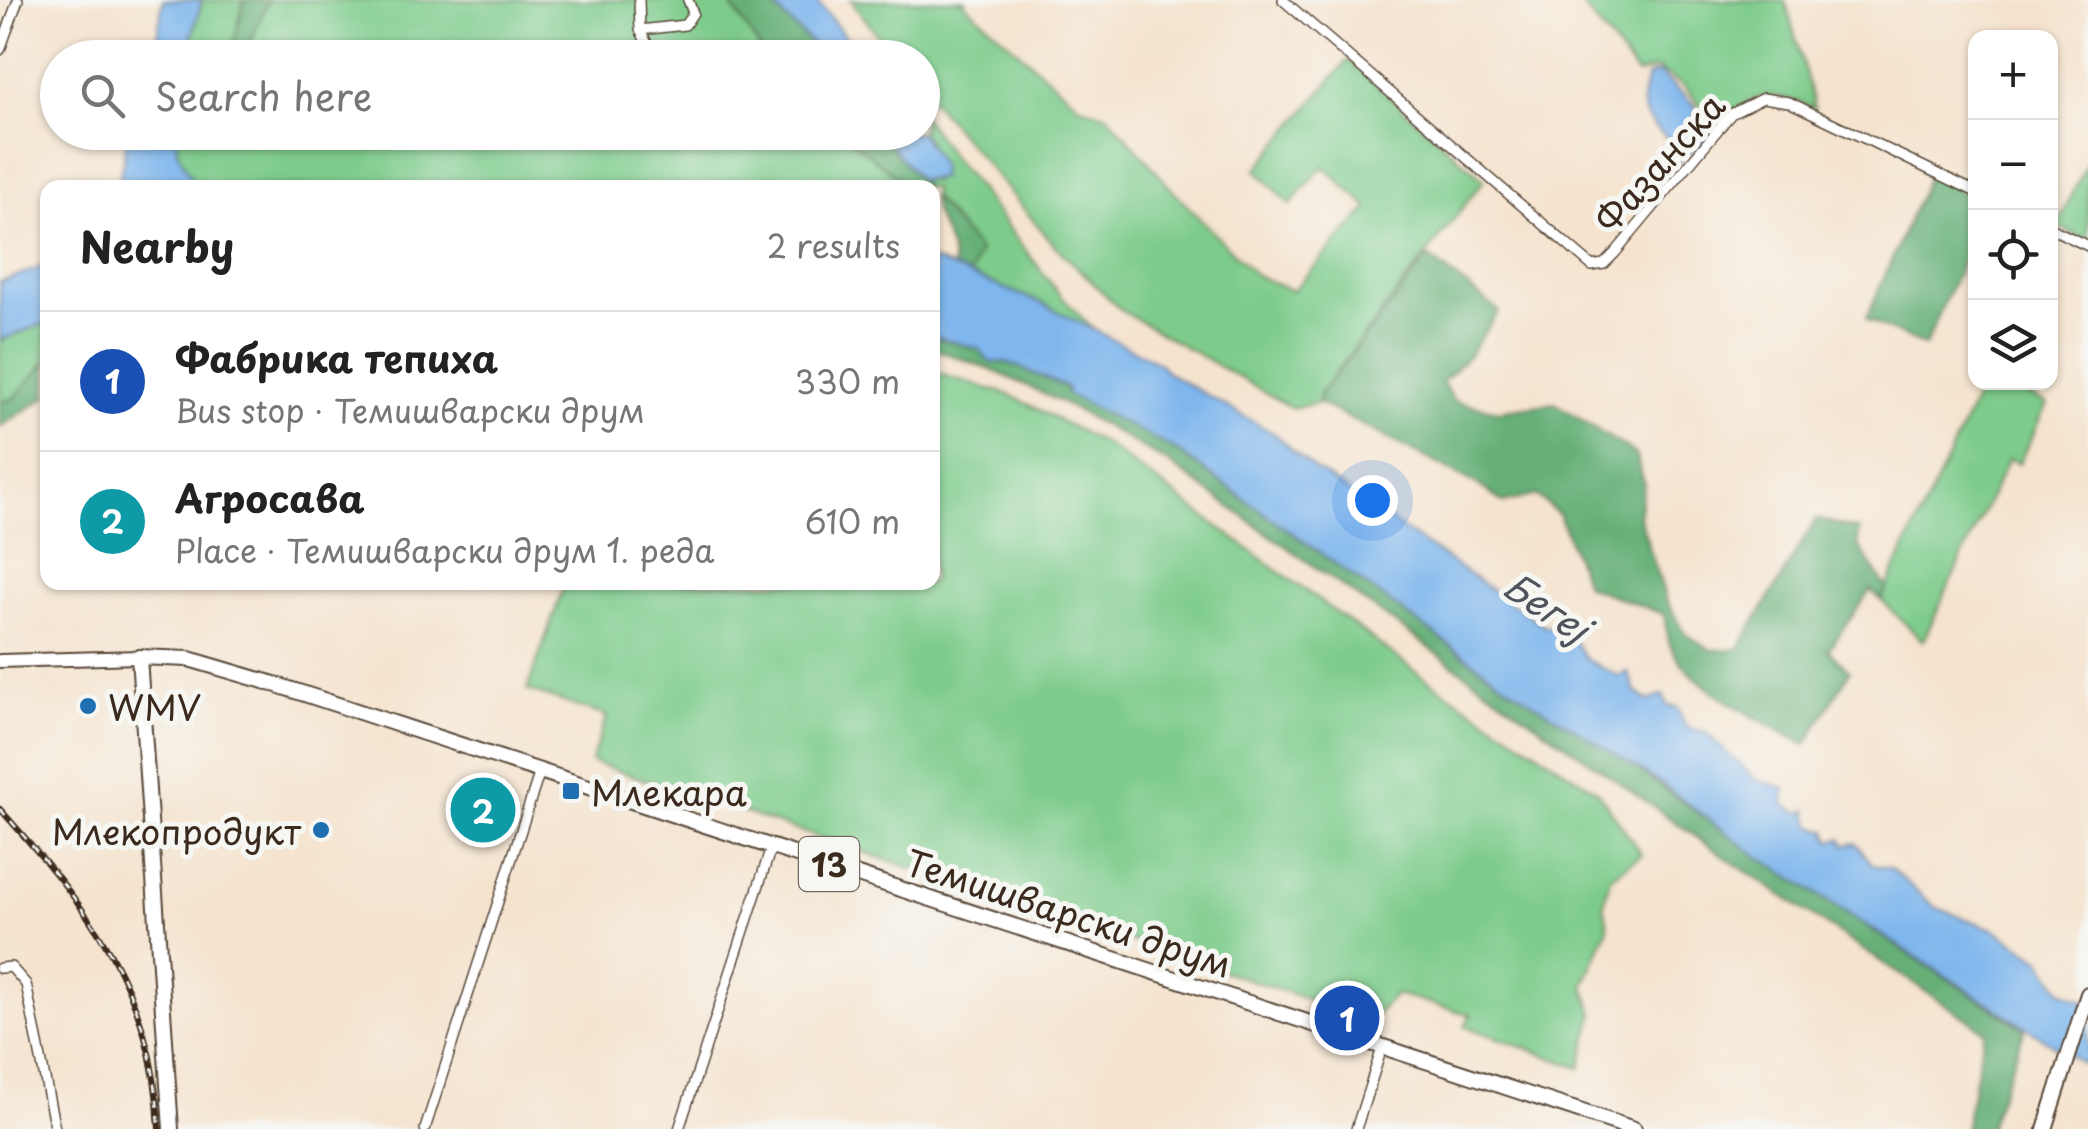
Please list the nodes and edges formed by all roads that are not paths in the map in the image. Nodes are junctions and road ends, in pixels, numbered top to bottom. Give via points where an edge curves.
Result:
1 (18, 0) edge
2 (639, 0) edge
3 (688, 0) edge
4 (1283, 0) edge
5 (640, 30) junction
6 (645, 40) edge
7 (0, 50) edge
8 (1968, 188) edge
9 (2058, 232) edge
10 (2088, 246) edge
11 (139, 657) junction
12 (0, 662) edge
13 (540, 771) junction
14 (772, 846) junction
15 (0, 968) edge
16 (2088, 994) edge
17 (1382, 1048) junction
18 (55, 1129) edge
19 (171, 1129) edge
20 (425, 1129) edge
21 (679, 1129) edge
22 (1356, 1129) edge
23 (1634, 1129) edge
24 (2045, 1129) edge

1 - 7 street
2 - 5 street
3 - 5 street via 693,13 685,25
4 - 8 street, Фазанска via 1592,266 1615,253 1731,114 1763,98 1789,102
5 - 6 street
9 - 10 street
11 - 12 main road
11 - 13 main road, Темишварски друм / 13 via 203,662
11 - 19 main road
13 - 14 main road, Темишварски друм / 13
13 - 20 street
14 - 17 main road, Темишварски друм / 13
14 - 21 street
15 - 18 street via 10,967 26,984
16 - 24 main road
17 - 22 street
17 - 23 main road, Темишварски друм / 13

